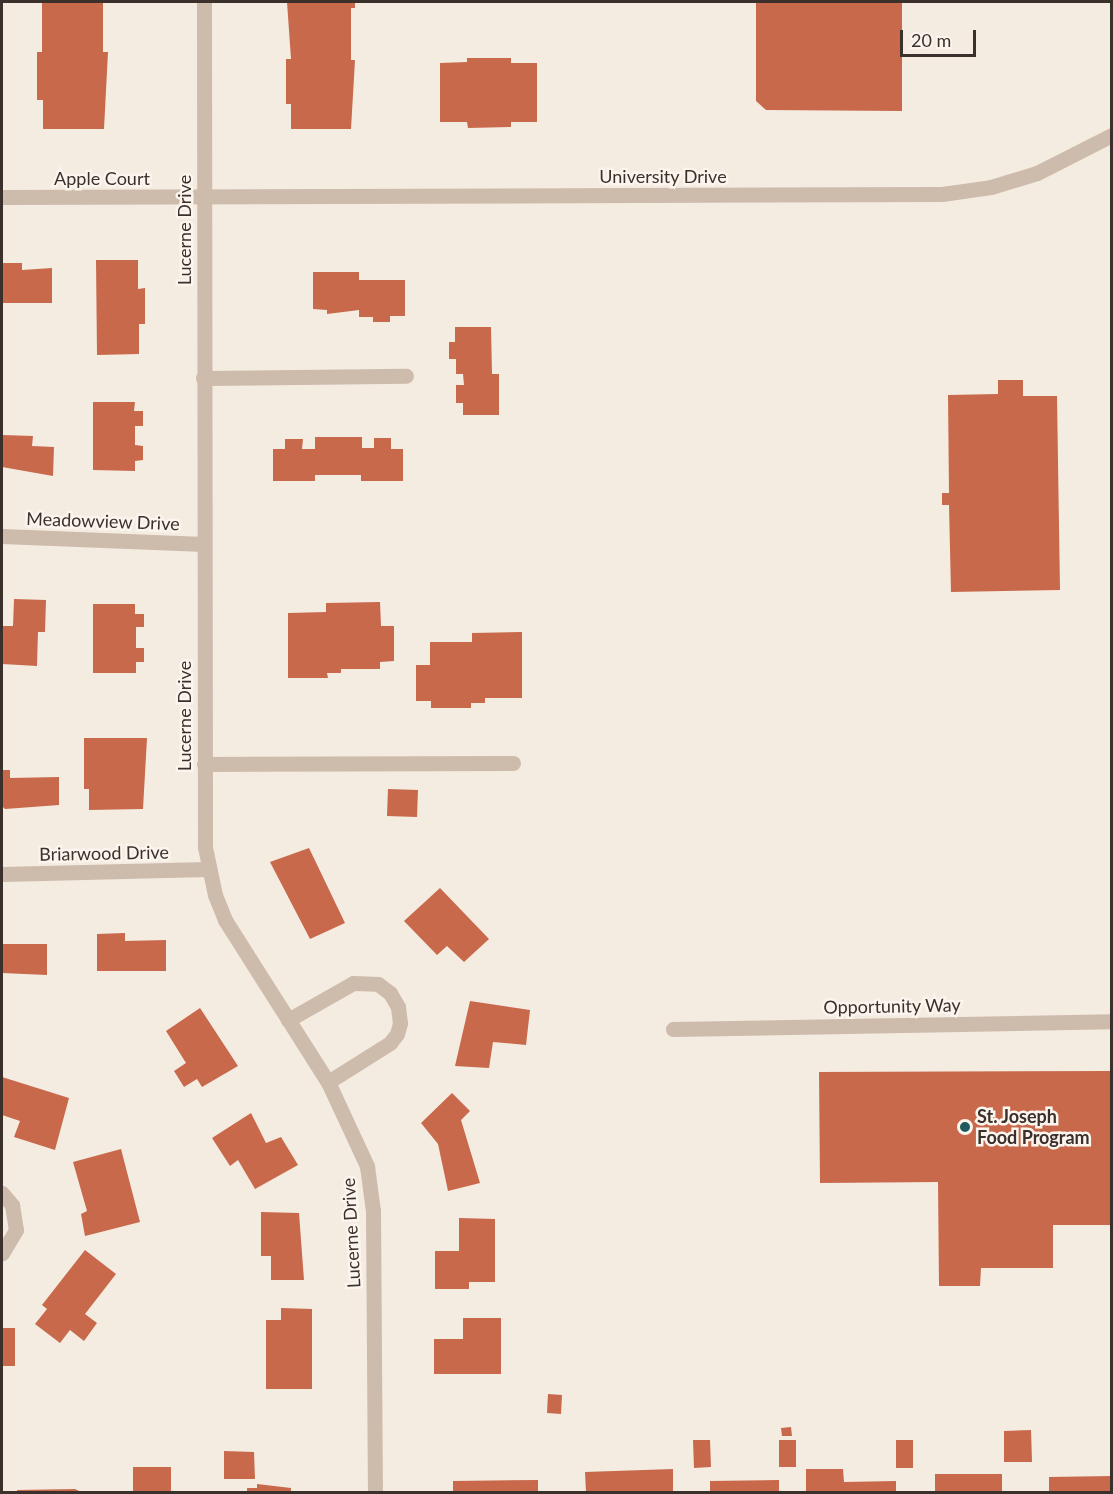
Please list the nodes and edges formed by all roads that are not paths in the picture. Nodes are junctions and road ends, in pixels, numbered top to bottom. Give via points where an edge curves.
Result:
1 (204, 2) edge
2 (1112, 135) edge
3 (203, 196) junction
4 (2, 198) edge
5 (406, 376) dead end
6 (203, 378) junction
7 (2, 536) edge
8 (204, 544) junction
9 (513, 763) dead end
10 (204, 764) junction
11 (208, 869) junction
12 (2, 874) edge
13 (288, 1020) junction
14 (1112, 1021) edge
15 (673, 1029) dead end
16 (328, 1082) junction
17 (2, 1193) edge
18 (2, 1253) edge
19 (375, 1492) edge

1 - 3 street, Lucerne Drive
2 - 3 street, University Drive via 1037,173 991,187 942,194
3 - 4 street, Apple Court
3 - 6 street, Lucerne Drive
5 - 6 street
6 - 8 street, Lucerne Drive
7 - 8 street, Meadowview Drive
8 - 10 street, Lucerne Drive
9 - 10 street
10 - 11 street, Lucerne Drive
11 - 12 street, Briarwood Drive
11 - 13 street, Lucerne Drive via 234,936
13 - 16 street, Lucerne Drive
13 - 16 street via 353,983 378,984 390,993 398,1006 397,1035
14 - 15 street, Opportunity Way
16 - 19 street, Lucerne Drive via 356,1137 372,1187
17 - 18 street via 12,1205 16,1230

